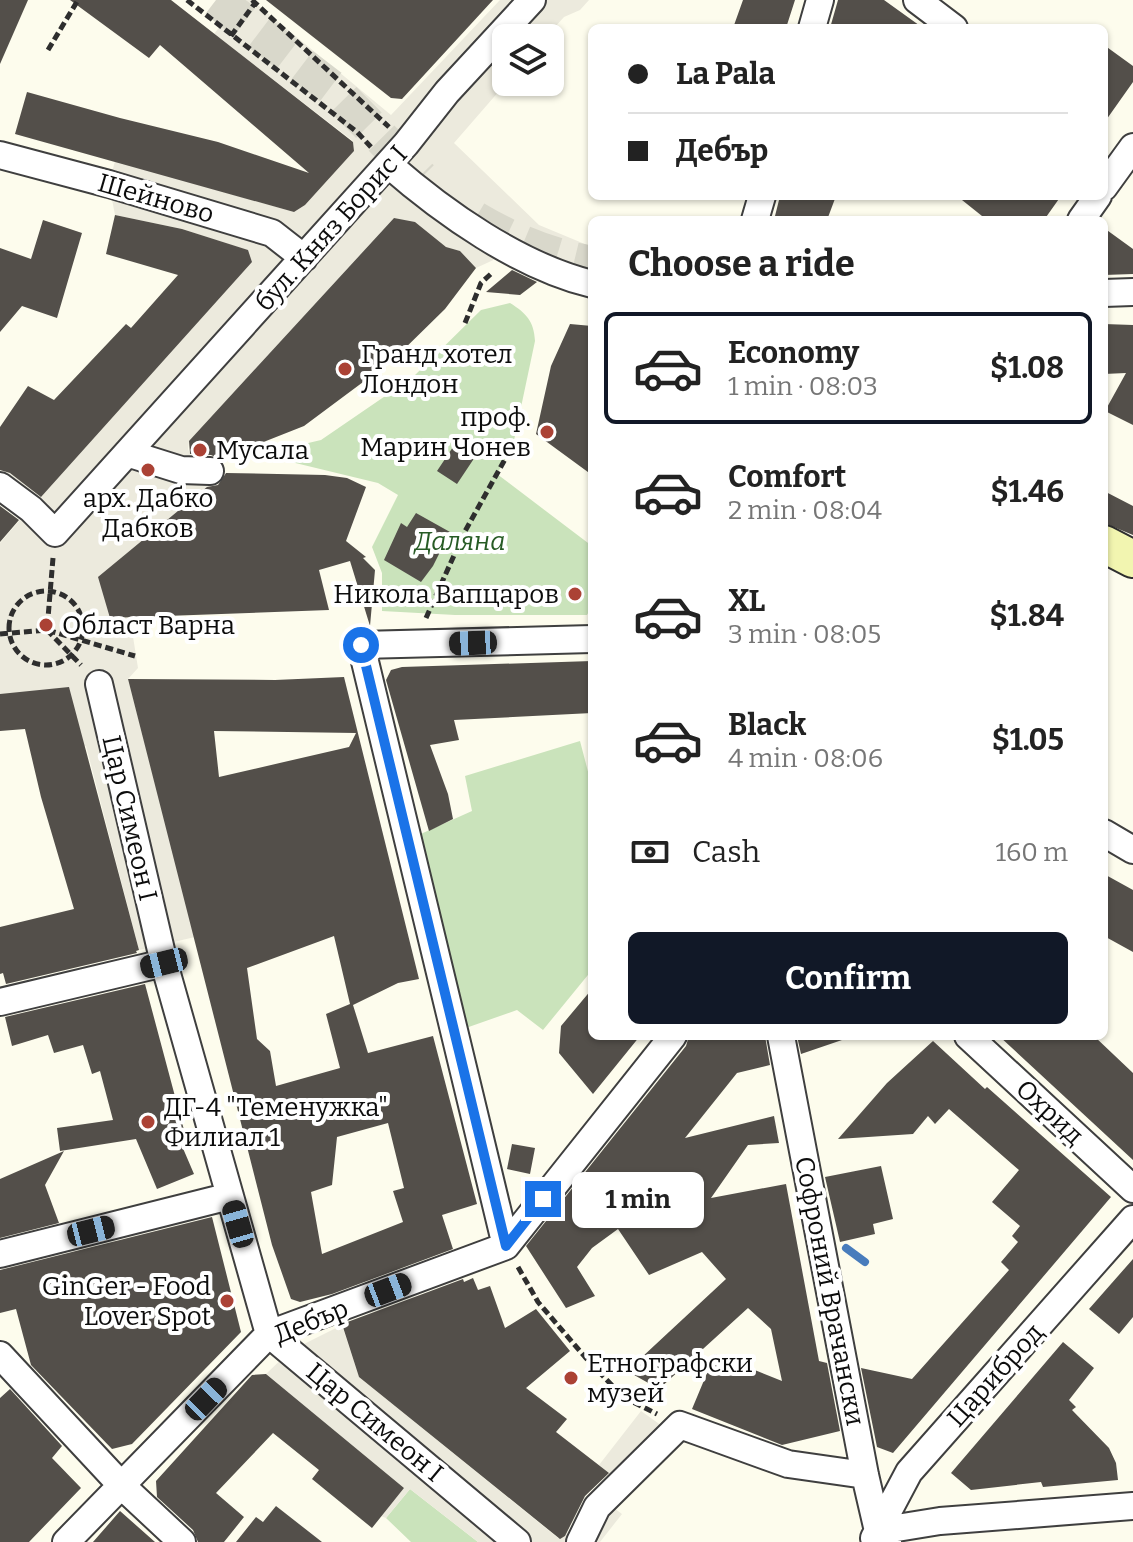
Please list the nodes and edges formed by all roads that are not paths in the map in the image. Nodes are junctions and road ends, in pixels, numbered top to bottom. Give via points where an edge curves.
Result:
1 (532, 0) edge
2 (820, 0) edge
3 (917, 0) edge
4 (813, 24) edge
5 (949, 24) edge
6 (1121, 149) edge
7 (0, 155) edge
8 (388, 164) junction
9 (1108, 178) edge
10 (304, 258) junction
11 (588, 283) edge
12 (1133, 292) edge
13 (1108, 293) edge
14 (127, 453) junction
15 (210, 471) dead end
16 (0, 486) edge
17 (1108, 546) edge
18 (1133, 559) edge
19 (588, 639) edge
20 (99, 684) road end
21 (1108, 835) edge
22 (1133, 850) edge
23 (164, 963) junction
24 (0, 1002) edge
25 (670, 1040) edge
26 (782, 1040) edge
27 (972, 1040) edge
28 (1133, 1189) edge
29 (230, 1196) junction
30 (1133, 1219) edge
31 (506, 1246) junction
32 (0, 1254) edge
33 (269, 1334) junction
34 (0, 1355) edge
35 (865, 1475) junction
36 (122, 1486) junction
37 (1133, 1506) edge
38 (879, 1538) edge
39 (66, 1542) edge
40 (182, 1542) edge
41 (517, 1542) edge
42 (580, 1542) edge

1 - 8 street, бул. Княз Борис I
2 - 4 street
3 - 5 street
6 - 9 street
7 - 10 street, Шейново via 272,233
8 - 10 street, бул. Княз Борис I
8 - 11 street via 430,201 513,251 565,278
10 - 14 street, бул. Княз Борис I
12 - 13 street
14 - 15 street via 181,470
14 - 16 street, бул. Княз Борис I via 55,533
17 - 18 street
19 - 31 street via 361,645
20 - 23 street, Цар Симеон I
21 - 22 street
23 - 24 street
23 - 29 street, Цар Симеон I
25 - 31 street
26 - 35 street, Софроний Врачански
27 - 28 street, Охрид
29 - 32 street
29 - 33 street, Цар Симеон I
30 - 38 street, Цариброд via 909,1472
31 - 33 street, Дебър
33 - 36 street, Дебър
33 - 41 street, Цар Симеон I
34 - 36 street
35 - 38 street, Софроний Врачански
35 - 42 street via 788,1464 680,1425 597,1507
36 - 39 street, Дебър
36 - 40 street
37 - 38 street via 940,1521

